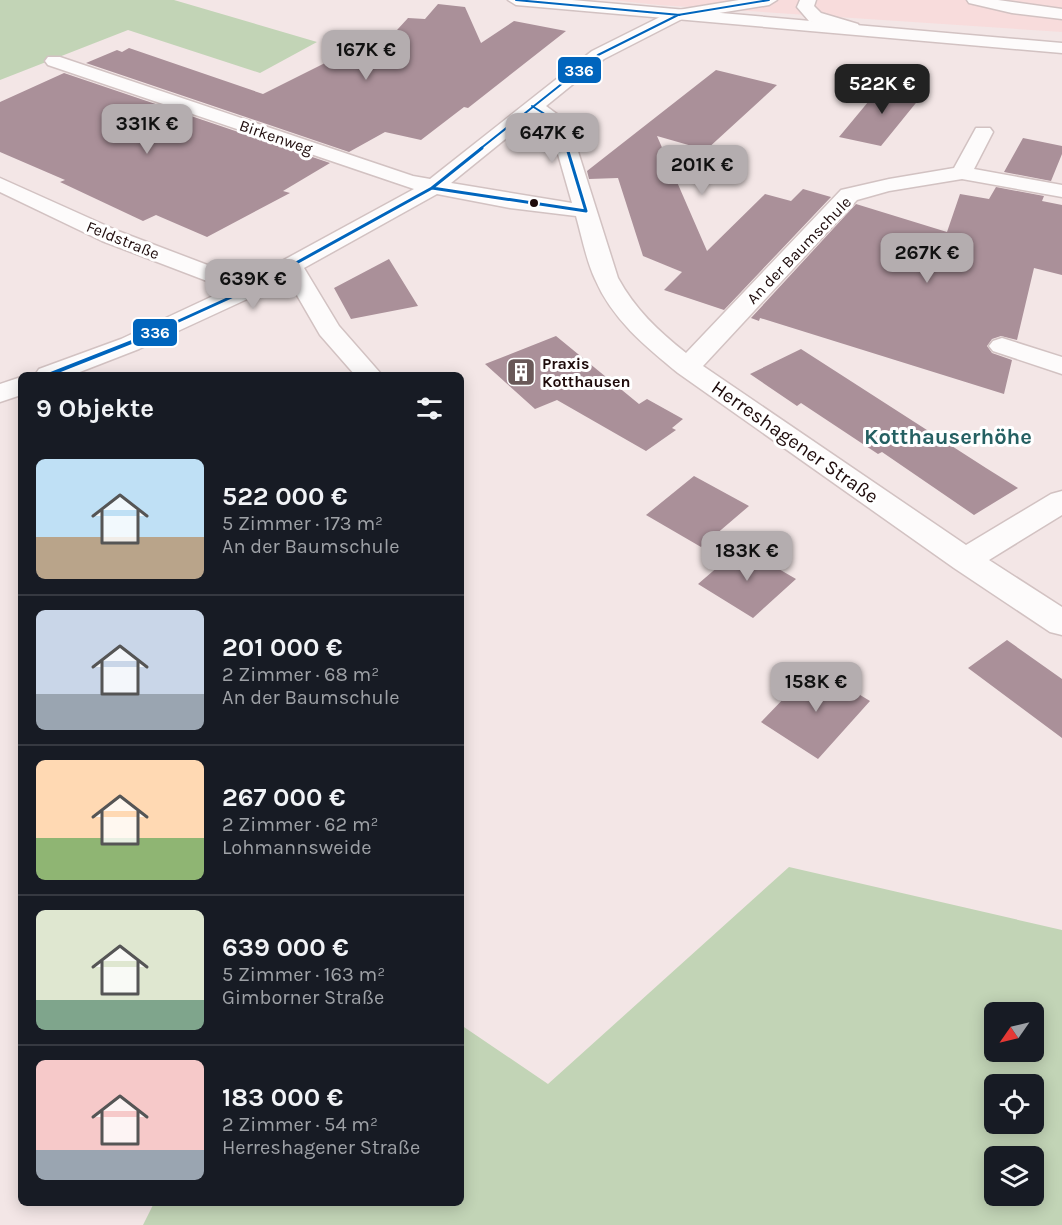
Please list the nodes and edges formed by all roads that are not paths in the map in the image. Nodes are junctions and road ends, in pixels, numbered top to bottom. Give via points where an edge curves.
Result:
1 (516, 0) edge
2 (687, 0) edge
3 (769, 0) edge
4 (808, 0) edge
5 (975, 0) edge
6 (1006, 0) edge
7 (719, 9) edge
8 (633, 12) junction
9 (1055, 13) edge
10 (678, 15) junction
11 (852, 28) junction
12 (1062, 48) edge
13 (598, 55) junction
14 (54, 61) dead end
15 (532, 106) junction
16 (983, 132) dead end
17 (962, 173) junction
18 (0, 184) edge
19 (432, 188) junction
20 (1062, 191) edge
21 (586, 211) junction
22 (291, 266) junction
23 (249, 289) junction
24 (1002, 346) dead end
25 (1062, 366) edge
26 (687, 367) junction
27 (56, 372) edge
28 (366, 372) edge
29 (18, 386) edge
30 (0, 394) edge
31 (1062, 501) edge
32 (965, 560) junction
33 (1062, 623) edge

1 - 8 street
2 - 8 street
3 - 7 street
4 - 11 street via 805,7 815,17
5 - 9 street
6 - 9 street
7 - 10 street
7 - 11 street
8 - 10 street
8 - 13 street via 608,37
10 - 13 street
11 - 12 street
13 - 15 street
14 - 19 street, Birkenweg
15 - 19 street
15 - 21 street, Herreshagener Straße via 559,123
16 - 17 street
17 - 20 street
17 - 26 street, An der Baumschule via 849,195
18 - 23 street, Feldstraße via 110,236
19 - 21 street
19 - 22 street
21 - 26 street, Herreshagener Straße via 606,278 620,304 648,335
22 - 23 street
22 - 28 street via 329,330
23 - 27 street via 130,344
24 - 25 street
26 - 32 street, Herreshagener Straße
29 - 30 street
31 - 32 street
32 - 33 street, Herreshagener Straße

